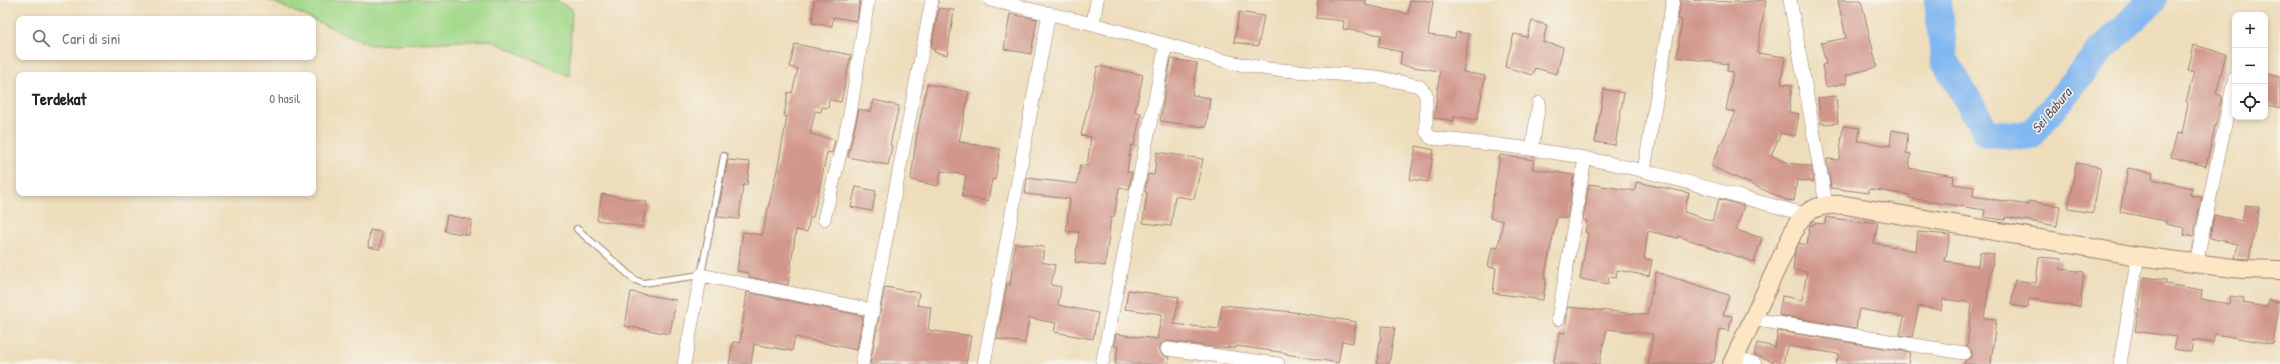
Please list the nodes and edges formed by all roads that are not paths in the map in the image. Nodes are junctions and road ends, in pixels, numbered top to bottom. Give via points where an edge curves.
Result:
1 (868, 0) edge
2 (932, 0) edge
3 (993, 0) edge
4 (1097, 0) edge
5 (1673, 0) edge
6 (1790, 0) edge
7 (1049, 13) junction
8 (1093, 24) junction
9 (1166, 44) junction
10 (2233, 84) edge
11 (1538, 104) dead end
12 (1532, 149) junction
13 (724, 156) dead end
14 (1585, 158) junction
15 (1644, 171) junction
16 (1826, 204) junction
17 (1804, 214) junction
18 (824, 219) dead end
19 (578, 229) dead end
20 (2138, 256) junction
21 (2196, 264) junction
22 (2280, 270) edge
23 (701, 275) junction
24 (873, 310) junction
25 (1558, 319) dead end
26 (1752, 320) junction
27 (1167, 350) dead end
28 (1964, 353) dead end
29 (1733, 361) edge
30 (1271, 363) edge
31 (684, 364) edge
32 (862, 364) edge
33 (984, 364) edge
34 (1102, 364) edge
35 (1755, 364) edge
36 (2120, 364) edge

1 - 18 street via 850,114
2 - 24 street
3 - 7 street
4 - 8 street
5 - 15 street
6 - 16 street
7 - 8 street
7 - 33 street
8 - 9 street
9 - 12 street via 1229,62 1268,69 1377,77 1419,86 1426,94 1426,131 1431,138
9 - 34 street
10 - 21 street
11 - 12 street
12 - 14 street
13 - 23 lane
14 - 15 street
14 - 25 street
15 - 17 street
16 - 17 main road
16 - 20 main road via 1845,205
17 - 26 main road
19 - 23 lane via 635,280 643,283
20 - 21 main road
20 - 36 street
21 - 22 main road via 2248,270
23 - 24 street
23 - 31 street
24 - 32 street
26 - 28 street
26 - 29 main road
27 - 30 street
29 - 35 street

